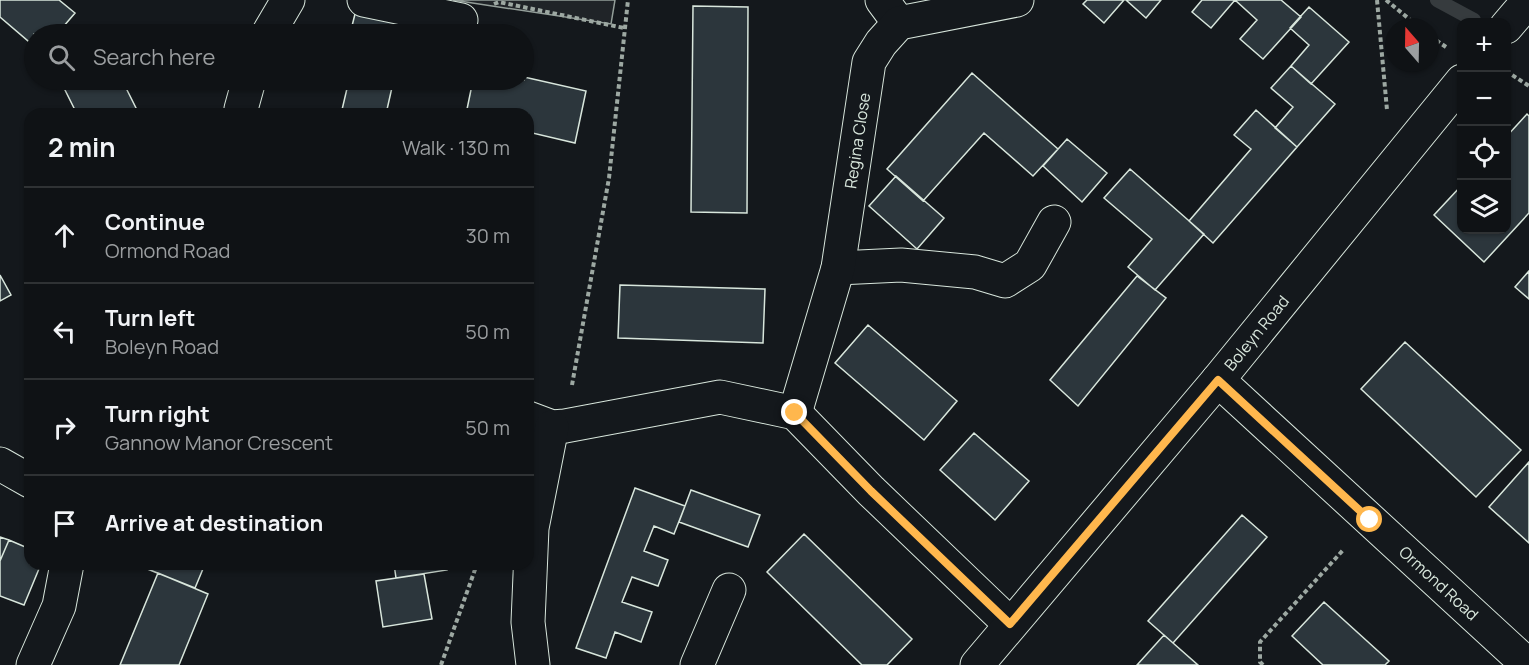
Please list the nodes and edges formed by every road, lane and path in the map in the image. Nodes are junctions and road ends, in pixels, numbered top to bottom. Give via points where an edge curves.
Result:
1 (288, 0) edge
2 (364, 0) edge
3 (628, 0) edge
4 (1017, 0) edge
5 (1377, 0) edge
6 (1386, 0) edge
7 (1529, 0) edge
8 (890, 11) edge
9 (1408, 18) edge
10 (461, 20) joint
11 (1511, 21) edge
12 (274, 24) edge
13 (625, 28) junction
14 (1508, 72) edge
15 (1457, 86) edge
16 (1529, 86) edge
17 (246, 90) edge
18 (241, 108) edge
19 (1392, 166) junction
20 (1054, 222) dead end
21 (838, 267) junction
22 (1218, 380) junction
23 (795, 413) junction
24 (548, 424) edge
25 (0, 464) edge
26 (24, 478) edge
27 (534, 515) edge
28 (1370, 520) junction
29 (66, 570) edge
30 (475, 570) edge
31 (530, 570) edge
32 (729, 590) dead end
33 (1010, 624) junction
34 (33, 665) edge
35 (441, 665) edge
36 (533, 665) edge
37 (698, 665) edge
38 (976, 665) edge
39 (1263, 665) edge
40 (1528, 665) edge

1 - 12 street
2 - 10 street
3 - 13 path
4 - 8 street, Regina Close
5 - 19 path
6 - 9 path
7 - 11 street
8 - 21 street, Regina Close via 881,43 869,62
10 - 13 path via 499,2
13 - 24 path via 609,178
14 - 16 path
15 - 19 street, Boleyn Road
17 - 18 street
19 - 22 street, Boleyn Road
20 - 21 street via 1030,265 1005,281 975,272 912,266
21 - 23 street, Regina Close
22 - 28 street, Ormond Road
22 - 33 street, Boleyn Road
23 - 24 street via 720,397
23 - 33 street
24 - 27 street
25 - 26 street
28 - 39 path via 1260,642
28 - 40 street, Ormond Road
29 - 34 street via 59,606
30 - 35 path
31 - 36 street via 528,622
32 - 37 street
33 - 38 street, Boleyn Road

